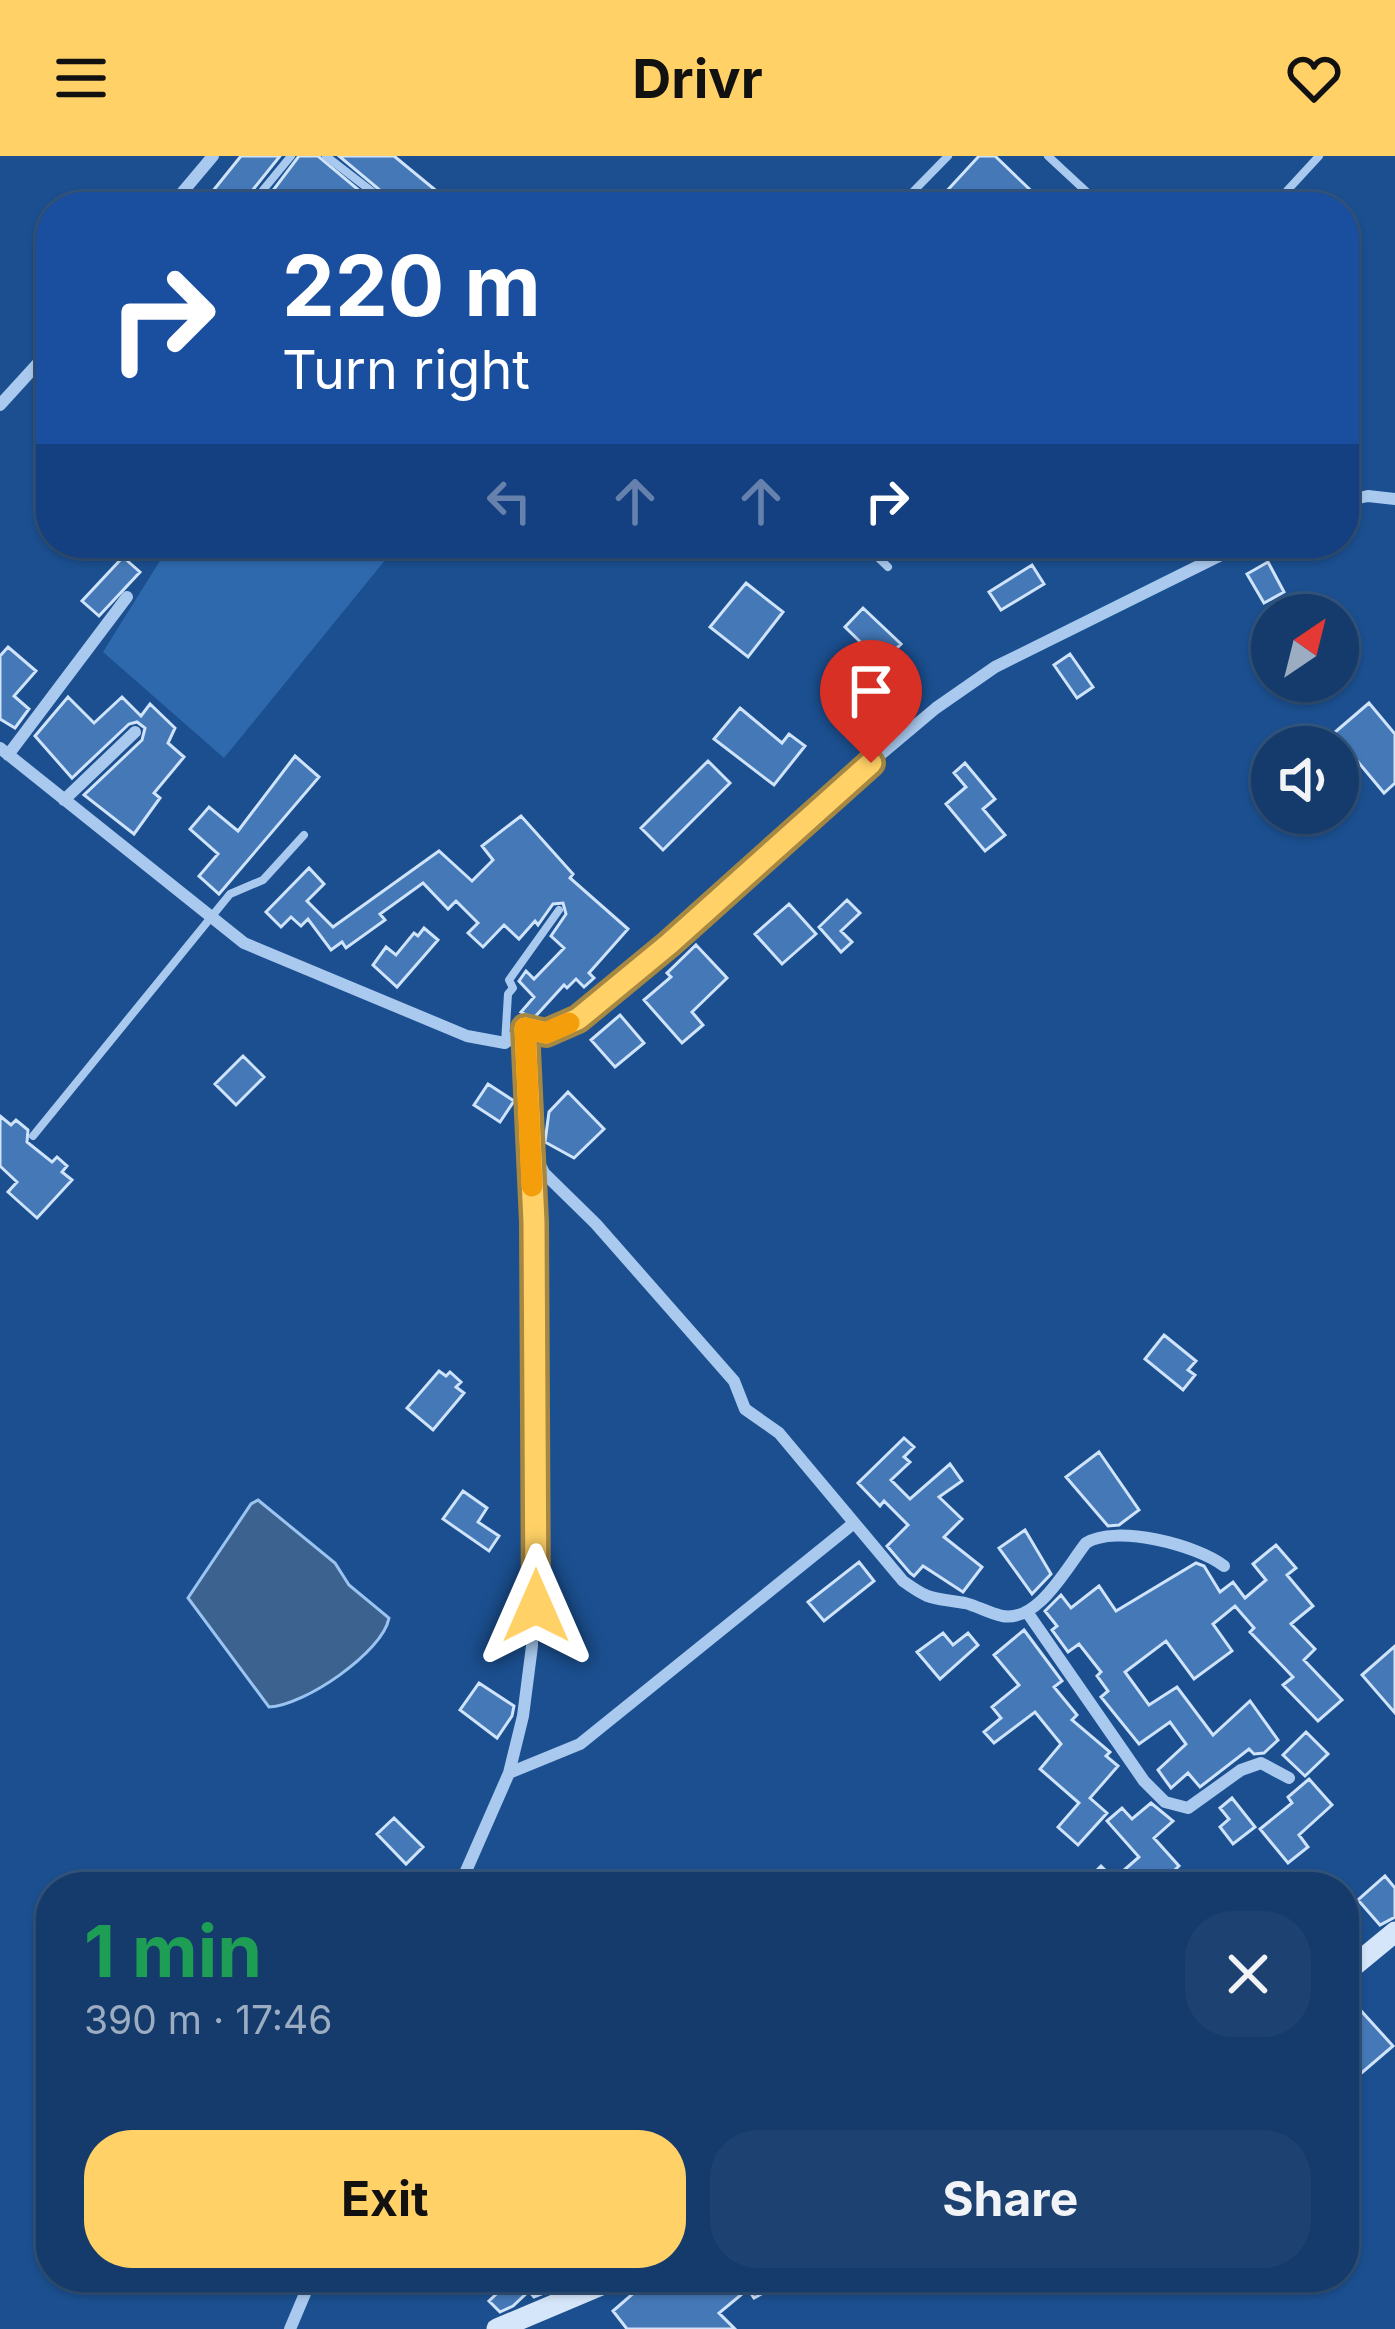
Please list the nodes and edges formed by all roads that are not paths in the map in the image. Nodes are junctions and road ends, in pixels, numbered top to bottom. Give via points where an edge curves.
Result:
1 (213, 156) edge
2 (291, 156) edge
3 (326, 156) edge
4 (948, 156) edge
5 (1048, 156) edge
6 (1319, 156) edge
7 (188, 192) edge
8 (261, 192) edge
9 (373, 192) edge
10 (913, 192) edge
11 (1087, 192) edge
12 (1286, 192) edge
13 (36, 366) edge
14 (0, 406) edge
15 (1359, 498) edge
16 (1395, 499) edge
17 (879, 558) edge
18 (1215, 558) edge
19 (888, 567) dead end
20 (127, 597) dead end
21 (135, 732) dead end
22 (4, 751) edge
23 (64, 800) junction
24 (304, 836) dead end
25 (559, 910) dead end
26 (211, 918) junction
27 (525, 1028) junction
28 (505, 1043) junction
29 (33, 1136) dead end
30 (531, 1147) junction
31 (854, 1522) junction
32 (1224, 1566) dead end
33 (1027, 1612) junction
34 (509, 1773) junction
35 (1289, 1778) dead end
36 (466, 1872) edge
37 (1395, 1932) edge
38 (1359, 1962) edge
39 (306, 2292) edge
40 (585, 2292) edge
41 (290, 2329) edge
42 (497, 2329) edge

1 - 7 street
2 - 8 lane
3 - 9 lane
4 - 10 lane
5 - 11 lane
6 - 12 lane
13 - 14 street
15 - 16 street
17 - 19 lane
18 - 27 street via 995,668 936,708 578,1019 546,1033
20 - 22 street
21 - 23 street
22 - 23 street
23 - 26 street
24 - 26 lane
25 - 28 lane via 509,980
26 - 28 street via 264,954 466,1036
26 - 29 lane
27 - 28 street
27 - 30 street
30 - 31 street via 544,1173 734,1381 745,1409 778,1433
30 - 34 street via 536,1606
31 - 33 street via 926,1598 1007,1617
31 - 34 street via 580,1744
32 - 33 street via 1204,1551 1098,1536
33 - 35 street via 1166,1802 1188,1808 1261,1763
34 - 36 street
37 - 38 street
39 - 41 street
40 - 42 street

